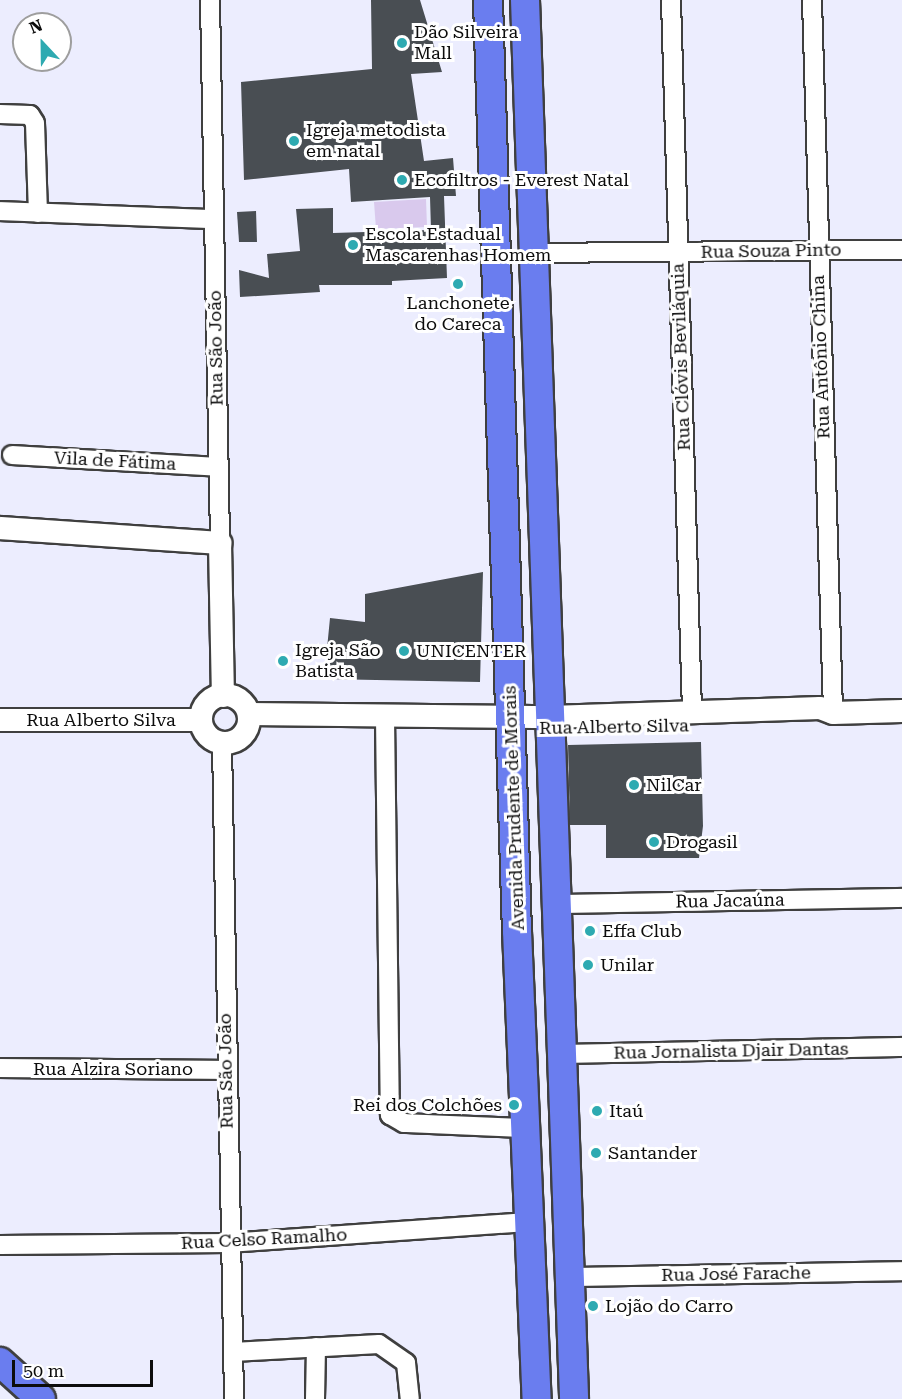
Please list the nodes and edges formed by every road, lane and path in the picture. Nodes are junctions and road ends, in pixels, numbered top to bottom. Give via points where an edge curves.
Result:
1 (210, 0) edge
2 (488, 0) edge
3 (525, 0) edge
4 (671, 0) edge
5 (812, 0) edge
6 (0, 114) edge
7 (0, 211) edge
8 (38, 213) junction
9 (213, 219) junction
10 (817, 250) junction
11 (902, 250) edge
12 (531, 253) junction
13 (678, 253) junction
14 (12, 455) dead end
15 (218, 467) junction
16 (0, 528) edge
17 (220, 543) junction
18 (223, 696) junction
19 (902, 711) edge
20 (692, 713) junction
21 (833, 713) junction
22 (0, 720) edge
23 (201, 720) junction
24 (248, 722) junction
25 (385, 723) junction
26 (511, 723) junction
27 (550, 723) junction
28 (222, 743) junction
29 (902, 898) edge
30 (557, 904) junction
31 (902, 1047) edge
32 (560, 1054) junction
33 (0, 1068) edge
34 (225, 1070) junction
35 (525, 1128) junction
36 (527, 1222) junction
37 (228, 1243) junction
38 (0, 1245) edge
39 (902, 1271) edge
40 (570, 1277) junction
41 (316, 1347) junction
42 (233, 1352) junction
43 (0, 1362) edge
44 (41, 1399) edge
45 (234, 1399) edge
46 (315, 1399) edge
47 (410, 1399) edge
48 (537, 1399) edge
49 (574, 1399) edge

1 - 9 street, Rua São João
2 - 26 main road, Avenida Prudente de Morais
3 - 12 main road
4 - 13 street, Rua Clóvis Beviláquia
5 - 10 street, Rua Antônio China
6 - 8 street via 30,115 35,123
7 - 8 street
8 - 9 street
9 - 15 street, Rua São João
10 - 11 street, Rua Souza Pinto
10 - 13 street, Rua Souza Pinto
10 - 21 street, Rua Antônio China
12 - 13 street, Rua Souza Pinto
12 - 27 main road
13 - 20 street, Rua Clóvis Beviláquia
14 - 15 street, Vila de Fátima
15 - 17 street, Rua São João
16 - 17 street
17 - 18 street, Rua São João
18 - 23 street via 207,704
18 - 24 street via 241,701
19 - 21 street, Rua Alberto Silva
20 - 21 street, Rua Alberto Silva via 820,708
20 - 27 street, Rua Alberto Silva
21 - 27 street, Rua Alberto Silva via 820,722
22 - 23 street, Rua Alberto Silva
23 - 28 street via 207,734
24 - 25 street, Rua Alberto Silva
24 - 28 street via 236,740
25 - 26 street, Rua Alberto Silva
25 - 35 street via 390,1114 404,1123
26 - 27 street, Rua Alberto Silva
26 - 35 main road, Avenida Prudente de Morais
27 - 30 main road
28 - 34 street, Rua São João
29 - 30 street, Rua Jacaúna
30 - 32 main road
31 - 32 street, Rua Jornalista Djair Dantas
32 - 40 main road
33 - 34 street, Rua Alzira Soriano
34 - 37 street, Rua São João
35 - 36 main road, Avenida Prudente de Morais
36 - 37 street, Rua Celso Ramalho
36 - 48 main road, Avenida Prudente de Morais
37 - 38 street, Rua Celso Ramalho
37 - 42 street, Rua São João
39 - 40 street, Rua José Farache
40 - 49 main road
41 - 42 street
41 - 46 street
41 - 47 street via 365,1343 388,1348 406,1363
42 - 45 street, Rua São João
43 - 44 main road

